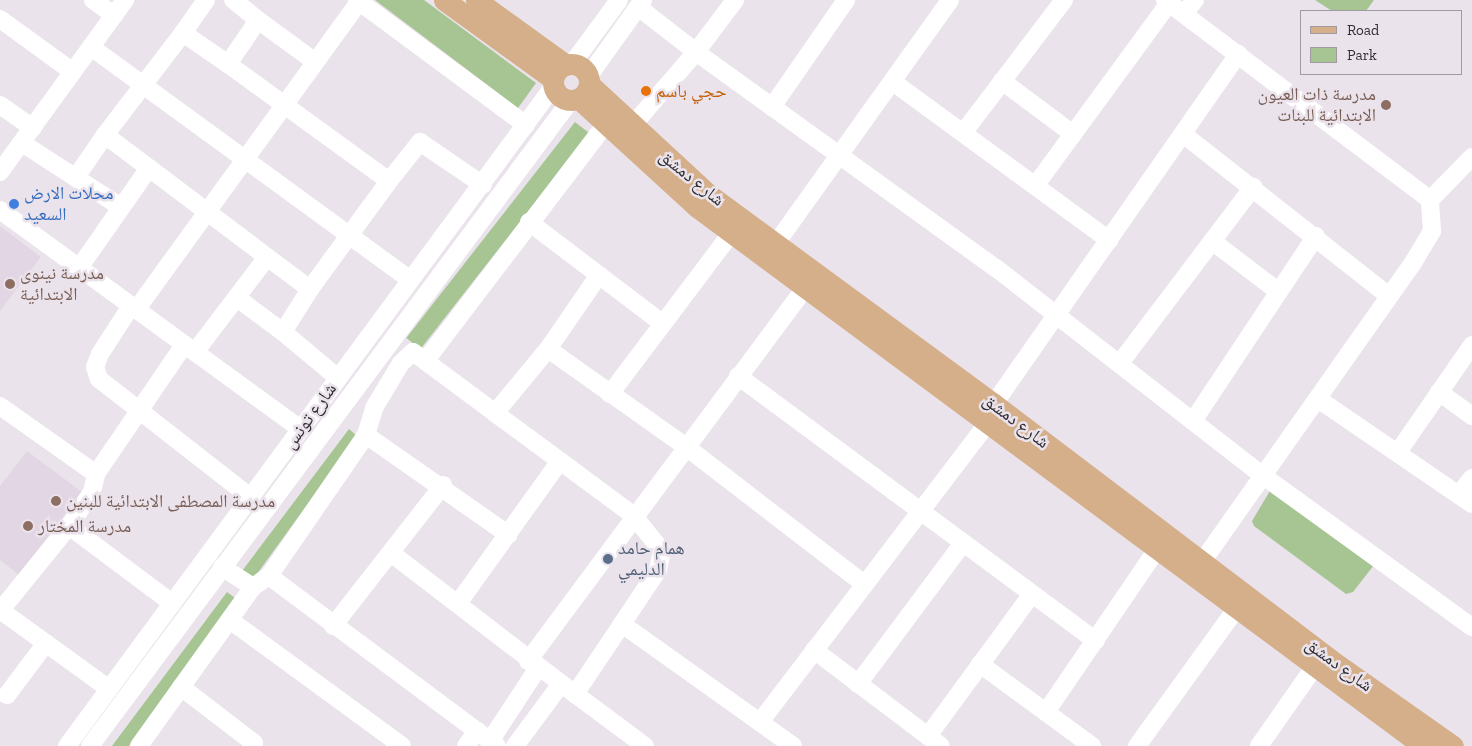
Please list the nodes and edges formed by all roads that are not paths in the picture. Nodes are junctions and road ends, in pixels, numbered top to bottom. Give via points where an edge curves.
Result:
1 (93, 0) edge
2 (124, 0) edge
3 (206, 0) edge
4 (233, 0) edge
5 (444, 0) edge
6 (735, 0) edge
7 (846, 0) edge
8 (950, 0) edge
9 (1064, 0) edge
10 (1195, 0) edge
11 (358, 1) edge
12 (616, 1) edge
13 (482, 2) edge
14 (1167, 2) edge
15 (641, 3) edge
16 (1184, 14) junction
17 (114, 15) junction
18 (0, 19) edge
19 (258, 20) junction
20 (183, 33) junction
21 (91, 47) junction
22 (696, 52) junction
23 (1238, 54) junction
24 (314, 61) junction
25 (228, 64) junction
26 (73, 72) junction
27 (1002, 81) junction
28 (571, 82) junction
29 (893, 82) junction
30 (143, 84) junction
31 (286, 104) junction
32 (0, 105) edge
33 (772, 107) junction
34 (526, 125) junction
35 (605, 125) junction
36 (632, 126) junction
37 (33, 128) junction
38 (962, 133) junction
39 (105, 134) junction
40 (1073, 134) junction
41 (1182, 134) junction
42 (22, 142) junction
43 (841, 156) junction
44 (246, 158) junction
45 (1469, 165) edge
46 (149, 168) junction
47 (0, 172) edge
48 (76, 177) junction
49 (389, 181) junction
50 (483, 185) junction
51 (1035, 186) junction
52 (1252, 187) junction
53 (1430, 200) junction
54 (121, 207) junction
55 (0, 210) edge
56 (207, 213) junction
57 (529, 222) junction
58 (732, 232) junction
59 (350, 235) junction
60 (1316, 236) junction
61 (1109, 240) junction
62 (1212, 241) junction
63 (777, 242) junction
64 (267, 257) junction
65 (79, 268) junction
66 (599, 275) junction
67 (410, 280) junction
68 (805, 288) junction
69 (310, 289) junction
70 (1279, 292) junction
71 (1389, 296) junction
72 (237, 298) junction
73 (134, 308) junction
74 (1056, 318) junction
75 (662, 323) junction
76 (283, 332) junction
77 (392, 336) junction
78 (1472, 345) edge
79 (190, 349) junction
80 (548, 349) junction
81 (420, 356) junction
82 (1120, 363) junction
83 (738, 376) junction
84 (338, 378) junction
85 (1439, 392) junction
86 (610, 394) junction
87 (1318, 399) junction
88 (0, 406) edge
89 (138, 412) junction
90 (495, 413) junction
91 (991, 414) junction
92 (1472, 416) edge
93 (1193, 421) junction
94 (300, 430) junction
95 (366, 435) junction
96 (685, 446) junction
97 (1398, 452) junction
98 (560, 461) junction
99 (96, 474) junction
100 (1262, 474) junction
101 (1472, 478) edge
102 (443, 485) junction
103 (250, 497) junction
104 (1466, 499) edge
105 (921, 509) junction
106 (633, 515) junction
107 (69, 526) junction
108 (508, 535) junction
109 (963, 542) junction
110 (1157, 549) junction
111 (391, 553) junction
112 (1202, 562) junction
113 (222, 567) junction
114 (269, 576) junction
115 (863, 583) junction
116 (253, 587) junction
117 (1032, 594) junction
118 (459, 602) junction
119 (172, 603) junction
120 (1237, 608) junction
121 (0, 610) edge
122 (230, 620) junction
123 (622, 624) junction
124 (332, 626) junction
125 (1472, 626) edge
126 (1096, 641) junction
127 (46, 643) junction
128 (142, 644) junction
129 (814, 650) junction
130 (156, 656) junction
131 (533, 664) junction
132 (980, 664) junction
133 (1315, 666) junction
134 (858, 684) junction
135 (181, 687) junction
136 (109, 689) junction
137 (568, 689) junction
138 (2, 697) edge
139 (1379, 704) junction
140 (1046, 712) junction
141 (760, 722) junction
142 (488, 739) edge
143 (934, 741) edge
144 (255, 745) edge
145 (67, 746) edge
146 (90, 746) edge
147 (139, 746) edge
148 (402, 746) edge
149 (466, 746) edge
150 (515, 746) edge
151 (645, 746) edge
152 (793, 746) edge
153 (1092, 746) edge
154 (1137, 746) edge
155 (1259, 746) edge
156 (1422, 746) edge
157 (1453, 746) edge

1 - 17 street
2 - 17 street
3 - 20 street
4 - 19 street
5 - 28 main road, شارع دمشق
6 - 22 street
7 - 33 street
8 - 29 street
9 - 27 street
10 - 16 street
11 - 24 street
11 - 34 street
12 - 28 street, شارع تونس
13 - 28 main road, شارع دمشق
14 - 16 street
14 - 40 street
15 - 22 street
15 - 28 street, شارع تونس
16 - 23 street
17 - 21 street
18 - 26 street
19 - 24 street
19 - 25 street
20 - 25 street
20 - 30 street
21 - 26 street
21 - 30 street
22 - 33 street
22 - 36 street
23 - 41 street
23 - 53 street
24 - 31 street
25 - 31 street
26 - 37 street
27 - 38 street
27 - 40 street
28 - 34 street, شارع تونس
28 - 35 main road, شارع دمشق
28 - 36 main road, شارع دمشق
28 - 77 street, شارع تونس
29 - 38 street
29 - 43 street
30 - 39 street
30 - 44 street
31 - 44 street
31 - 49 street
32 - 37 street
33 - 43 street
34 - 50 street, شارع تونس
35 - 57 street
35 - 58 main road, شارع دمشق via 676,191
36 - 63 main road, شارع دمشق via 686,177
37 - 42 street
38 - 51 street
39 - 46 street
39 - 48 street
40 - 51 street
41 - 52 street
41 - 61 street
42 - 47 street
42 - 48 street
43 - 63 street
43 - 74 street via 996,268
44 - 56 street
44 - 59 street
45 - 53 street
46 - 54 street
46 - 56 street
48 - 54 street
49 - 50 street via 420,142
49 - 59 street
50 - 67 street, شارع تونس
51 - 61 street
52 - 60 street
52 - 62 street
53 - 71 street via 1432,232
54 - 65 street
55 - 65 street
56 - 64 street
56 - 73 street
57 - 66 street
57 - 81 street
58 - 68 main road, شارع دمشق
58 - 75 street
59 - 67 street
59 - 69 street
60 - 70 street
60 - 71 street
61 - 74 street
62 - 70 street
62 - 82 street
63 - 91 main road, شارع دمشق
64 - 69 street
64 - 72 street
65 - 73 street
66 - 75 street
66 - 80 street
67 - 84 street, شارع تونس
68 - 83 street
68 - 91 main road, شارع دمشق
69 - 76 street
70 - 93 street
71 - 87 street
72 - 76 street
72 - 79 street
73 - 79 street
73 - 89 street via 95,367 99,379
74 - 82 street
74 - 91 street
75 - 86 street
76 - 84 street
77 - 81 street
77 - 113 street, شارع تونس
78 - 85 street
79 - 89 street
79 - 94 street
80 - 86 street
80 - 90 street
81 - 90 street
81 - 95 street via 402,363 374,408
82 - 93 street
83 - 96 street
83 - 105 street
84 - 94 street, شارع تونس
85 - 92 street
85 - 97 street
86 - 96 street
87 - 97 street
87 - 100 street
88 - 99 street
89 - 99 street
89 - 103 street
90 - 98 street
91 - 105 street
91 - 110 main road, شارع دمشق
91 - 112 main road, شارع دمشق
93 - 100 street
94 - 103 street, شارع تونس
95 - 102 street
95 - 114 street
96 - 106 street
96 - 115 street
97 - 104 street
98 - 106 street
98 - 108 street
99 - 107 street via 92,492
100 - 112 street
100 - 125 street
101 - 104 street
102 - 108 street
102 - 111 street
103 - 119 street, شارع تونس
105 - 109 street
105 - 115 street
106 - 123 street via 662,551 662,560
106 - 131 street
107 - 119 street
107 - 121 street
108 - 118 street
109 - 117 street
109 - 134 street
110 - 120 main road, شارع دمشق
110 - 126 street
111 - 118 street
111 - 124 street
112 - 139 main road, شارع دمشق
113 - 116 street
113 - 130 street, شارع تونس
114 - 116 street
114 - 124 street
115 - 129 street
116 - 122 street
117 - 126 street
117 - 132 street
118 - 131 street
119 - 128 street, شارع تونس
120 - 133 main road, شارع دمشق
120 - 154 street
121 - 127 street
122 - 135 street
122 - 148 street
123 - 137 street
123 - 141 street
124 - 142 street
126 - 140 street
127 - 136 street
127 - 138 street
128 - 130 street
128 - 136 street, شارع تونس
129 - 134 street
129 - 141 street
130 - 146 street, شارع تونس
131 - 137 street
131 - 142 street
132 - 140 street
132 - 143 street
133 - 139 main road, شارع دمشق
133 - 155 street
134 - 143 street
135 - 144 street
135 - 147 street
136 - 145 street, شارع تونس
137 - 150 street
137 - 151 street
139 - 156 main road, شارع دمشق
139 - 157 main road, شارع دمشق
140 - 153 street
141 - 152 street
142 - 149 street

